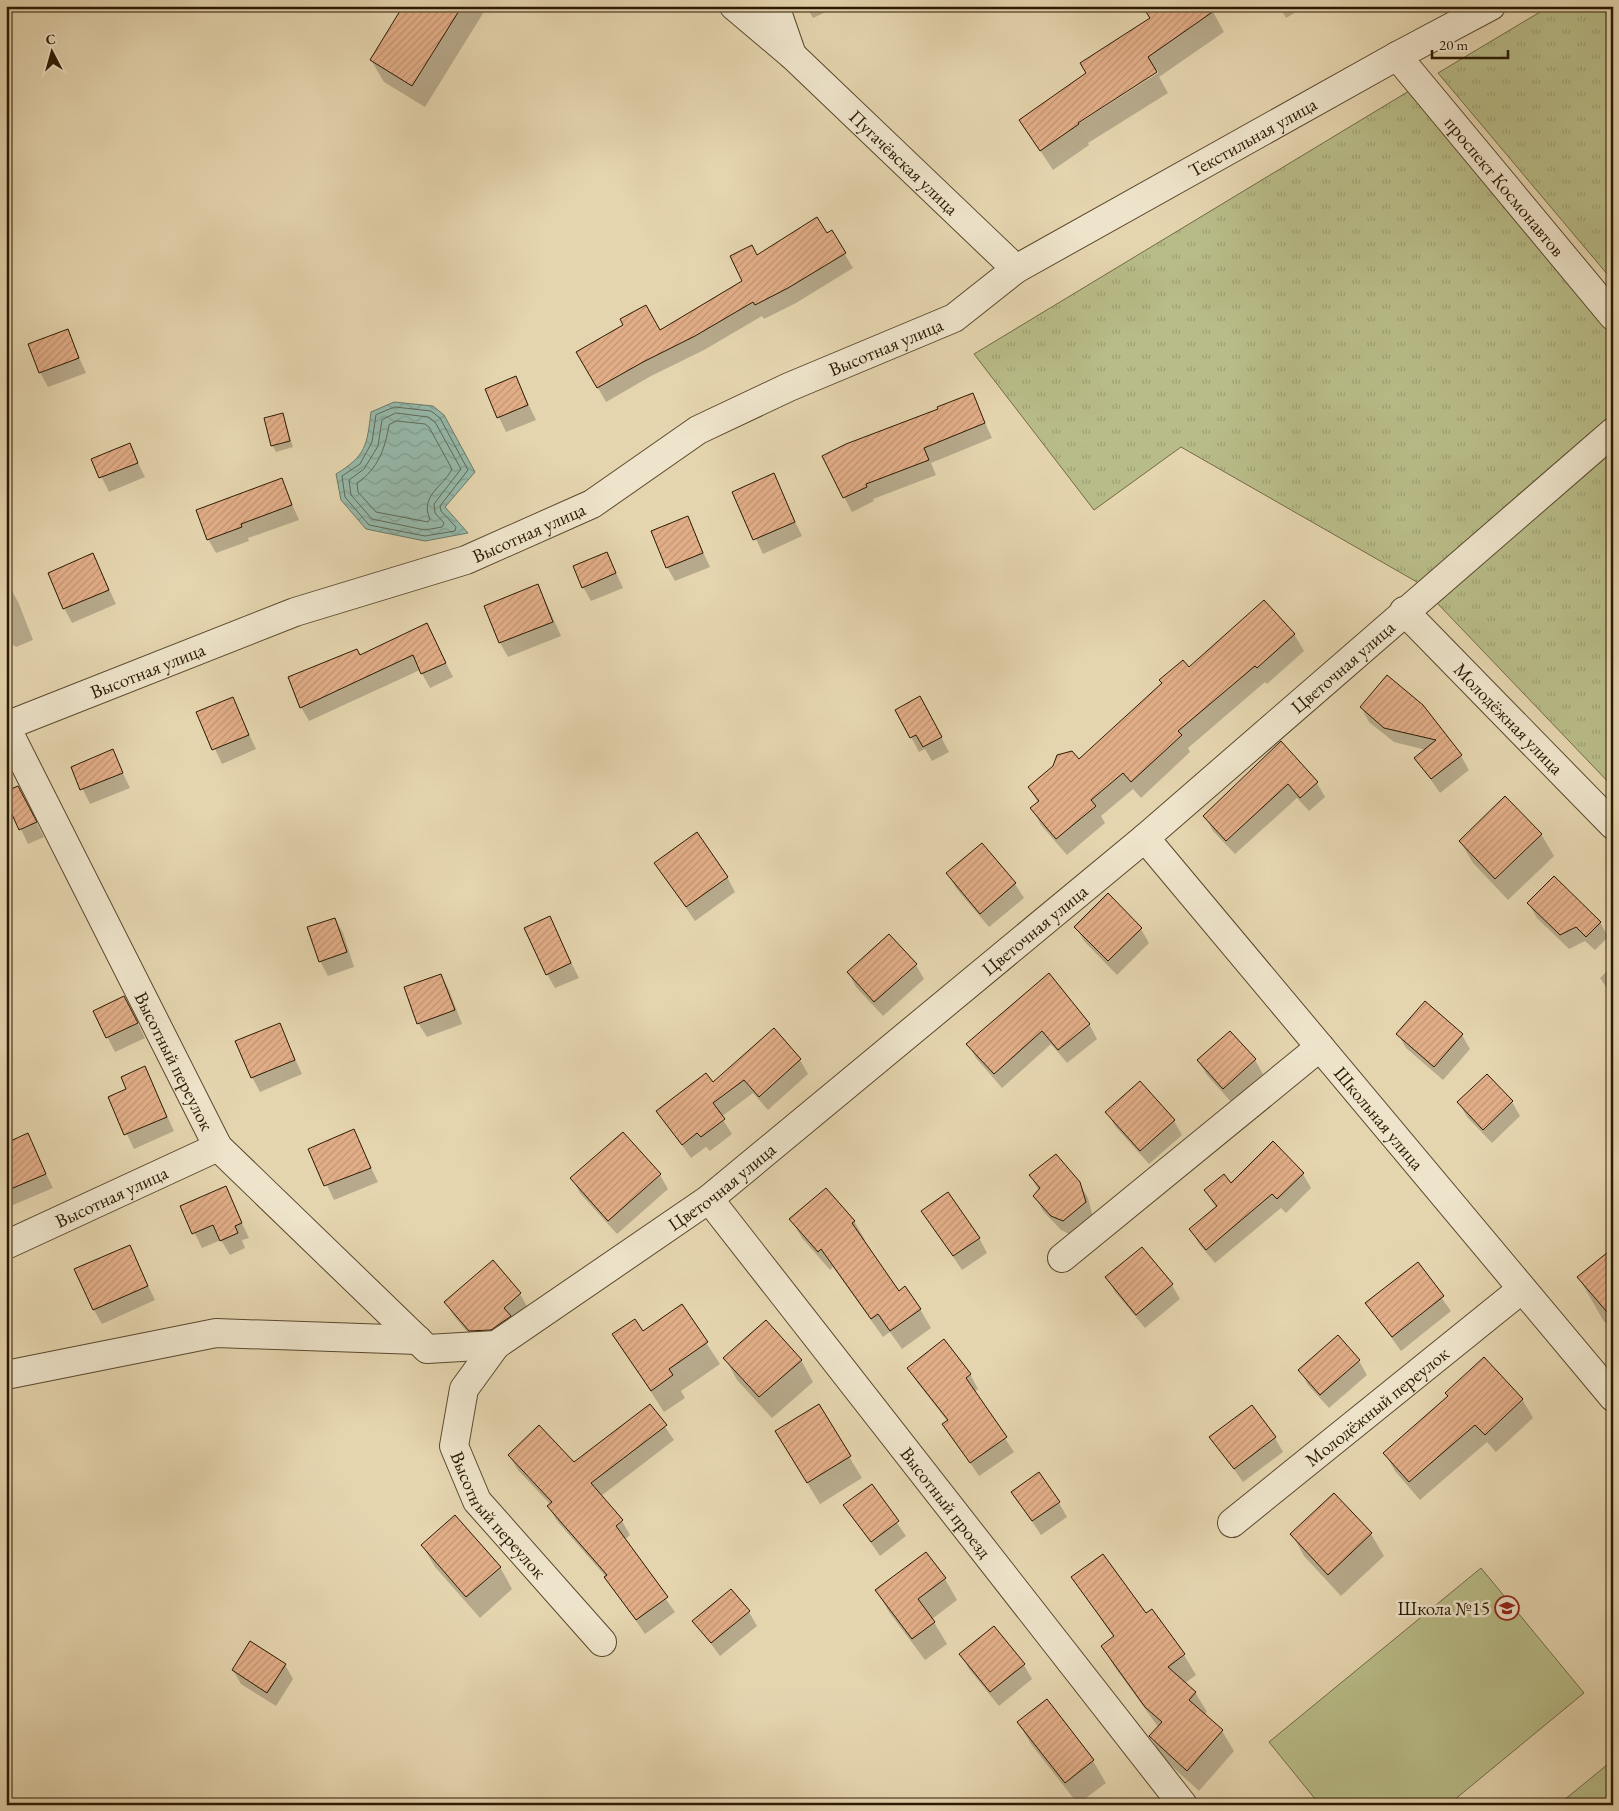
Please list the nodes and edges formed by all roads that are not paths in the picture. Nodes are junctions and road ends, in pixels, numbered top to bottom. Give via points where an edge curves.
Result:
1 (734, 6) edge
2 (775, 6) edge
3 (1491, 6) edge
4 (792, 55) junction
5 (1397, 56) junction
6 (1016, 269) junction
7 (1613, 316) edge
8 (1613, 432) edge
9 (1404, 611) junction
10 (6, 727) edge
11 (1613, 825) edge
12 (1145, 838) junction
13 (1320, 1047) junction
14 (218, 1147) junction
15 (709, 1199) junction
16 (6, 1245) edge
17 (1062, 1258) dead end
18 (1522, 1289) junction
19 (418, 1340) junction
20 (496, 1345) junction
21 (6, 1375) edge
22 (1613, 1397) edge
23 (1232, 1523) dead end
24 (602, 1642) dead end
25 (1183, 1805) edge

1 - 4 street, Пугачёвская улица
2 - 4 street, Пугачёвская улица
3 - 5 street, Текстильная улица
4 - 6 street, Пугачёвская улица
5 - 6 street, Текстильная улица
5 - 7 street, проспект Космонавтов
6 - 10 street, Высотная улица via 954,318 789,387 698,430 592,504 466,560 295,612
8 - 9 street, Цветочная улица
9 - 11 street, Молодёжная улица
9 - 12 street, Цветочная улица
10 - 14 street, Высотный переулок
12 - 13 street, Школьная улица
12 - 15 street, Цветочная улица
13 - 17 street
13 - 18 street, Школьная улица
14 - 16 street, Высотная улица
14 - 19 street, Высотный переулок
15 - 20 street, Цветочная улица
15 - 25 street, Высотный проезд
18 - 22 street, Школьная улица
18 - 23 street, Молодёжный переулок
19 - 20 street via 427,1349
19 - 21 street via 216,1333
20 - 24 street, Высотный переулок via 464,1389 454,1446 477,1501

